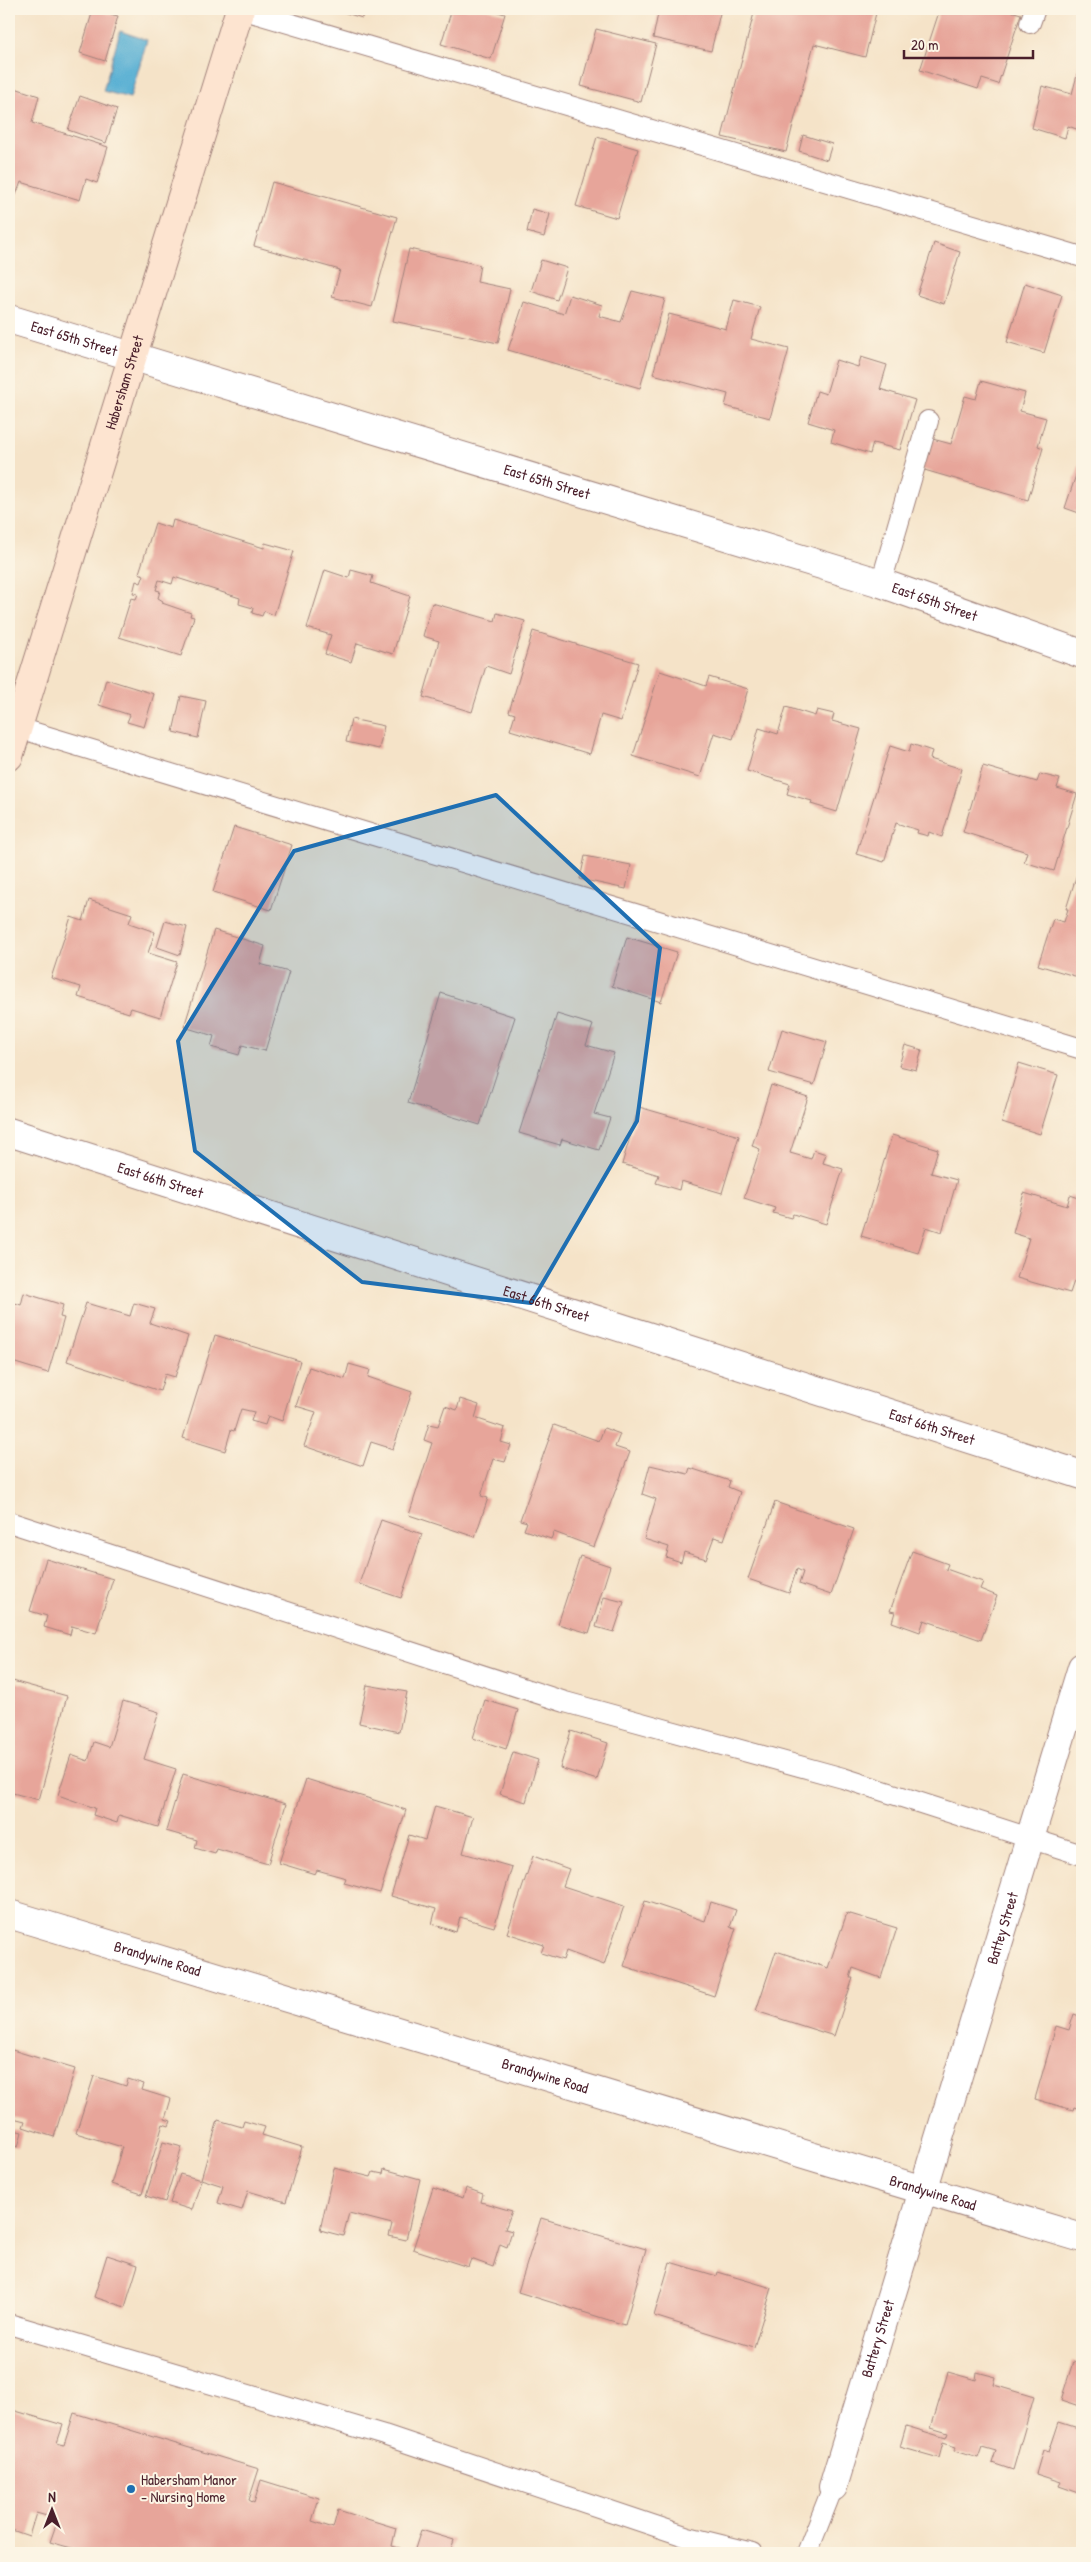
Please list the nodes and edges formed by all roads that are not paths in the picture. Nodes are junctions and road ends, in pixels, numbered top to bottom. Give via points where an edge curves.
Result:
1 (240, 9) edge
2 (1082, 257) edge
3 (9, 319) edge
4 (133, 355) junction
5 (928, 421) dead end
6 (881, 583) junction
7 (1082, 654) edge
8 (13, 726) edge
9 (9, 756) edge
10 (1082, 1050) edge
11 (9, 1132) edge
12 (1082, 1475) edge
13 (9, 1522) edge
14 (1082, 1667) edge
15 (1030, 1839) junction
16 (1082, 1855) edge
17 (9, 1914) edge
18 (924, 2191) junction
19 (1082, 2238) edge
20 (9, 2324) edge
21 (832, 2487) joint
22 (754, 2553) edge
23 (807, 2553) edge

1 - 2 lane
1 - 4 street, Habersham Street
3 - 4 street, East 65th Street
4 - 6 street, East 65th Street
4 - 8 street, Habersham Street
5 - 6 lane
6 - 7 street, East 65th Street
8 - 9 street, Habersham Street
8 - 10 lane
11 - 12 street, East 66th Street
13 - 15 lane via 565,1702 843,1778
14 - 15 street, Battey Street
15 - 16 lane
15 - 18 street, Battey Street
17 - 18 street, Brandywine Road
18 - 19 street, Brandywine Road
18 - 21 street, Battery Street
20 - 22 lane via 384,2435 688,2537
21 - 23 lane

